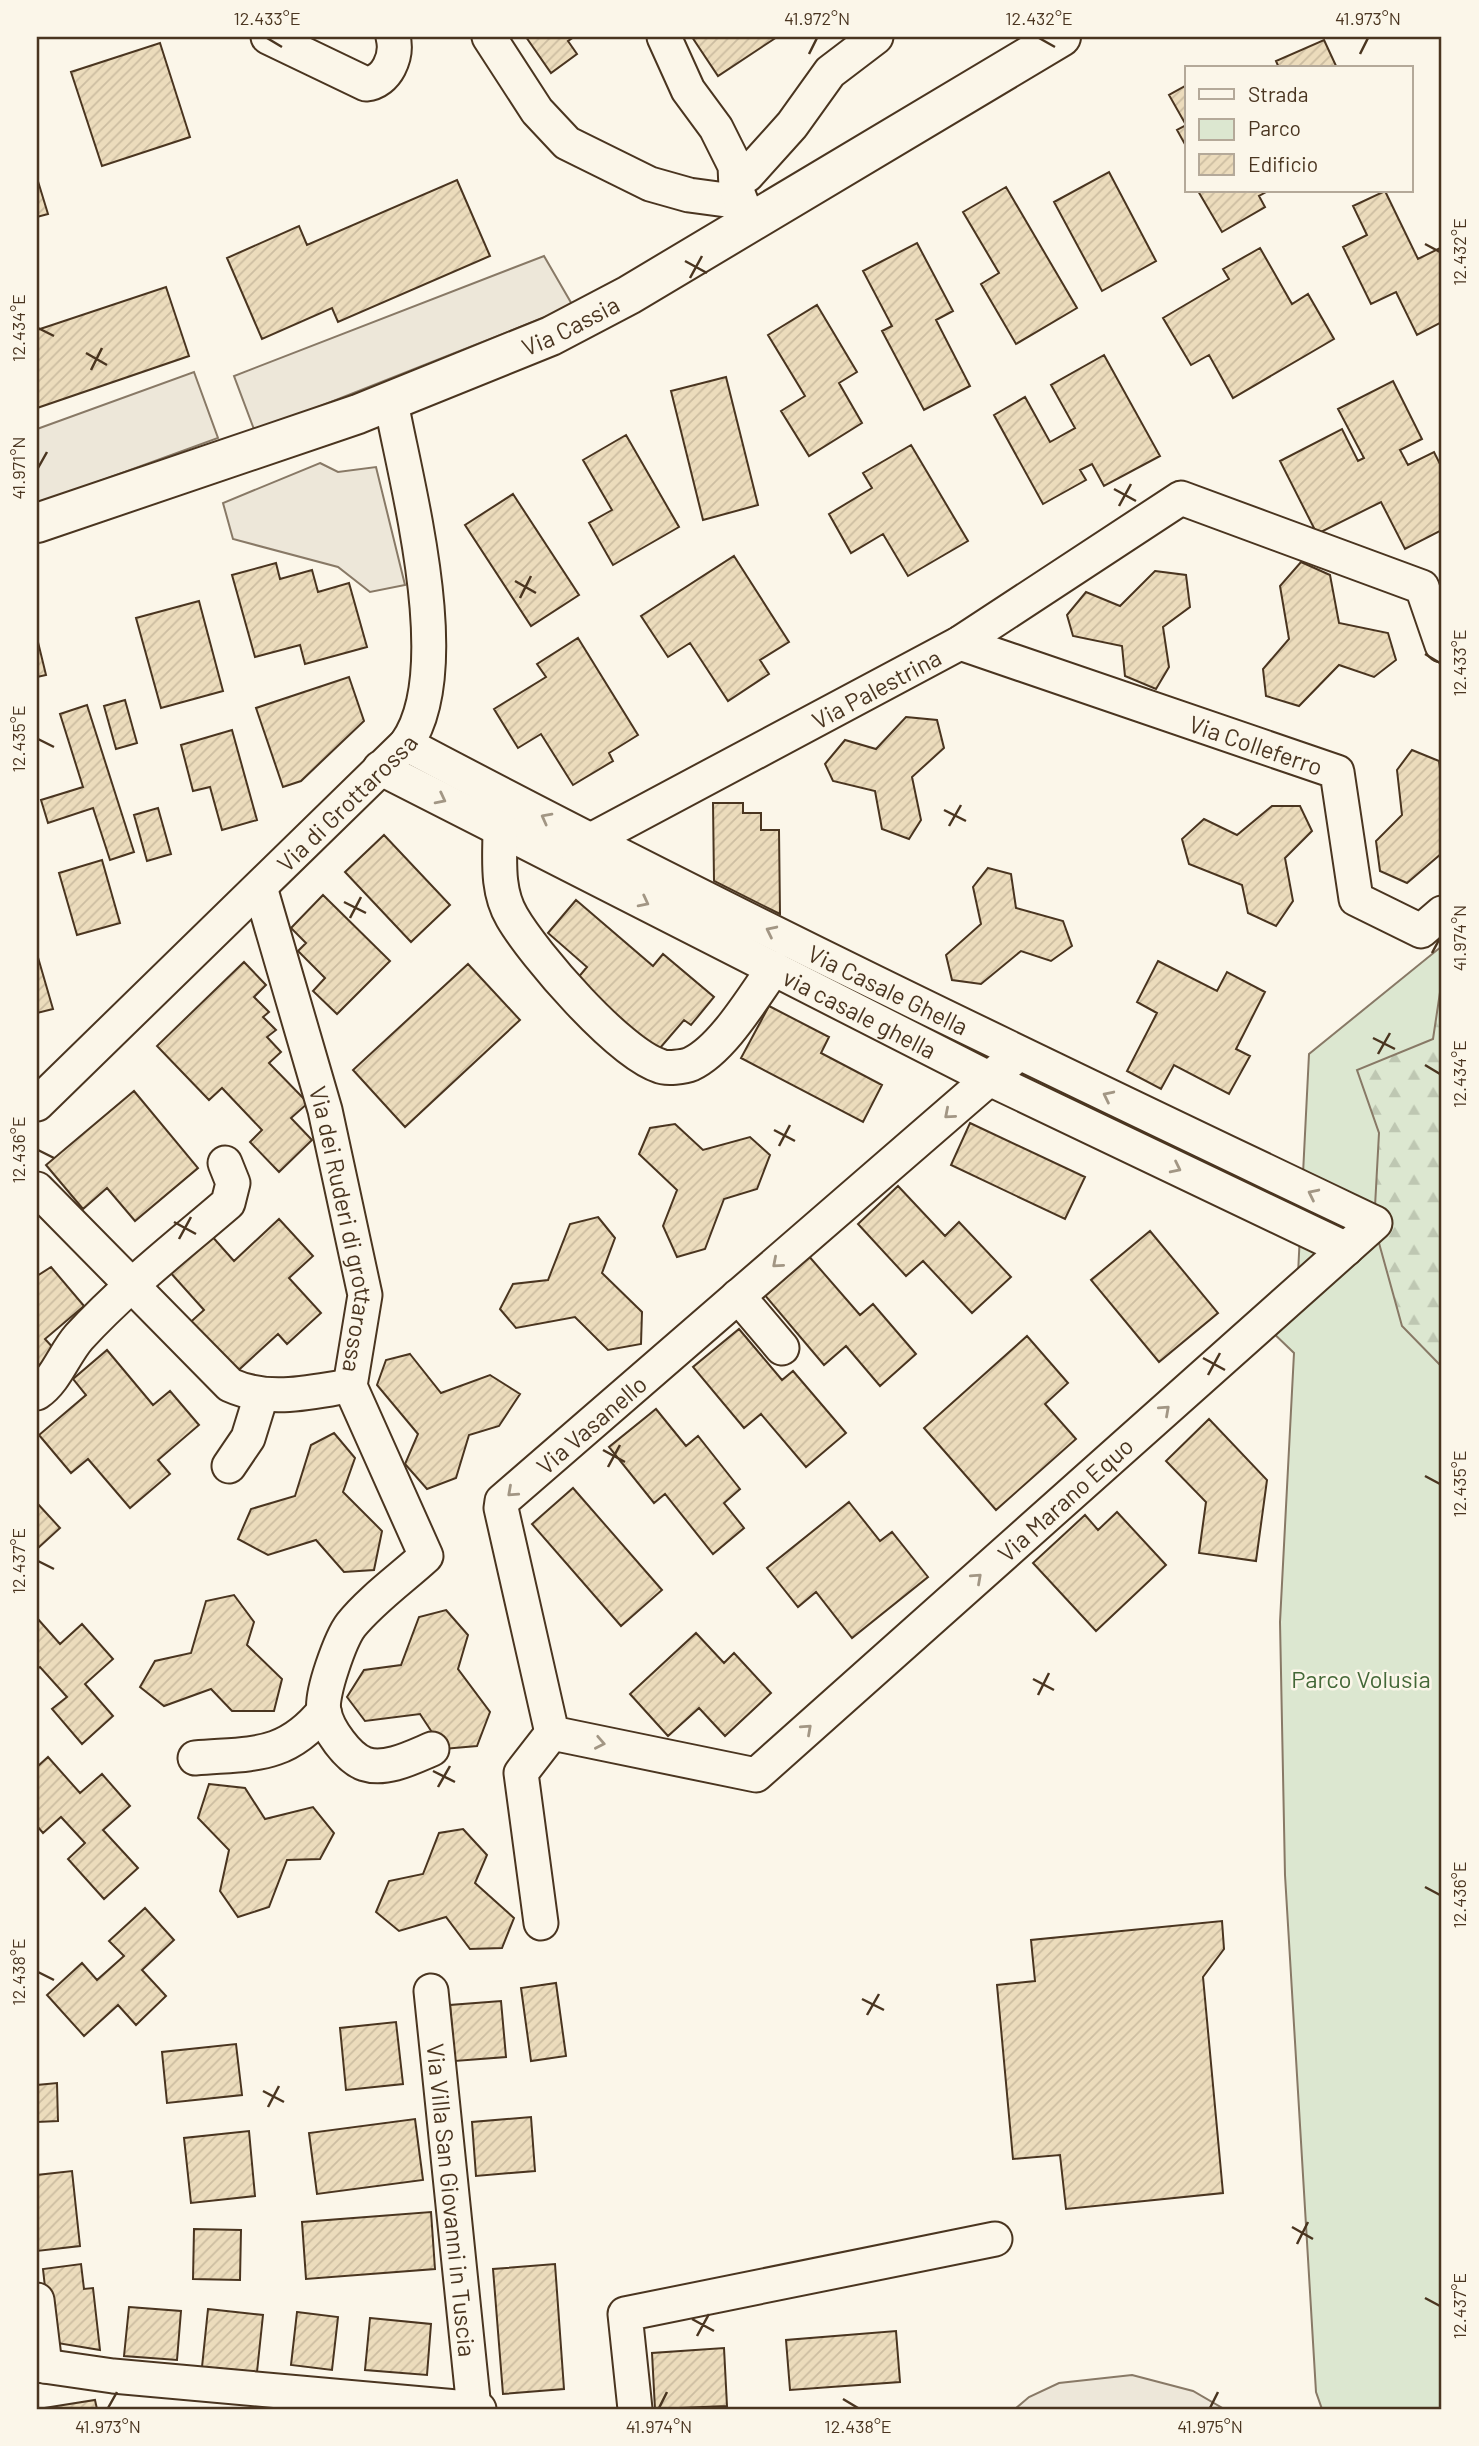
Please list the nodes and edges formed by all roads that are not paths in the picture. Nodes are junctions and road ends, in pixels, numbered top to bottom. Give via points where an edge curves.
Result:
1 (268, 37) edge
2 (394, 37) edge
3 (489, 37) edge
4 (664, 37) edge
5 (876, 37) edge
6 (1061, 37) edge
7 (742, 191) junction
8 (391, 402) junction
9 (37, 523) edge
10 (1432, 587) edge
11 (960, 643) junction
12 (1442, 645) edge
13 (406, 744) junction
14 (380, 768) junction
15 (500, 828) junction
16 (588, 841) junction
17 (559, 859) junction
18 (260, 887) junction
19 (1442, 913) edge
20 (774, 968) junction
21 (1019, 1054) junction
22 (990, 1079) junction
23 (37, 1104) edge
24 (225, 1163) dead end
25 (37, 1189) edge
26 (1375, 1223) joint
27 (1346, 1249) junction
28 (132, 1285) junction
29 (738, 1296) junction
30 (782, 1348) dead end
31 (350, 1386) junction
32 (37, 1393) edge
33 (261, 1395) junction
34 (229, 1466) dead end
35 (324, 1701) junction
36 (552, 1733) junction
37 (432, 1749) dead end
38 (195, 1758) dead end
39 (541, 1923) dead end
40 (431, 1991) dead end
41 (995, 2239) dead end
42 (37, 2301) edge
43 (41, 2366) edge
44 (477, 2409) edge
45 (635, 2409) edge

1 - 2 street via 366,84 386,72 394,54
3 - 7 street via 537,111 567,143 628,172 656,167
4 - 7 street via 688,90 716,128
5 - 7 street via 830,72
6 - 7 main road, Via Cassia via 784,201
7 - 8 main road, Via Cassia via 574,325
8 - 9 main road, Via Cassia
8 - 13 street, Via di Grottarossa via 430,629 426,694
10 - 11 street, Via Palestrina via 1181,498
10 - 12 street
11 - 16 street, Via Palestrina
11 - 19 street, Via Colleferro via 1337,772 1356,899 1421,930
13 - 14 street, Via di Grottarossa
16 -> 13 street, Via Casale Ghella
14 -> 15 street, via casale ghella
14 - 18 street, Via di Grottarossa
15 - 17 street, via casale ghella
15 - 20 street via 500,887 511,916 564,984 639,1056 662,1068 690,1065 716,1045
16 - 17 street, Via Palestrina
21 -> 16 street, Via Casale Ghella
17 -> 20 street, via casale ghella
18 - 23 street, Via di Grottarossa
18 - 31 street, Via dei Ruderi di grottarossa via 325,1110 365,1295
20 - 22 street, via casale ghella
21 - 22 street, Via Vasanello
26 -> 21 street, Via Casale Ghella
22 -> 27 street, via casale ghella
22 -> 29 street, Via Vasanello
24 - 28 street via 233,1183 228,1203
25 - 28 street
26 - 27 street, Via Marano Equo
36 -> 27 street, Via Marano Equo via 756,1775
28 - 32 street via 79,1338
28 - 33 street via 230,1385
29 - 30 street
29 -> 36 street, Via Vasanello via 502,1500
31 - 33 street
31 - 35 street, Via dei Ruderi di grottarossa via 426,1556 350,1626
33 - 34 street via 248,1438
35 - 37 street via 342,1745 367,1765 384,1766
35 - 38 street via 307,1731 288,1744 271,1751
36 - 39 street via 520,1773
40 - 44 street, Via Villa San Giovanni in Tuscia
41 - 45 street via 625,2314
42 - 43 street
43 - 44 street

